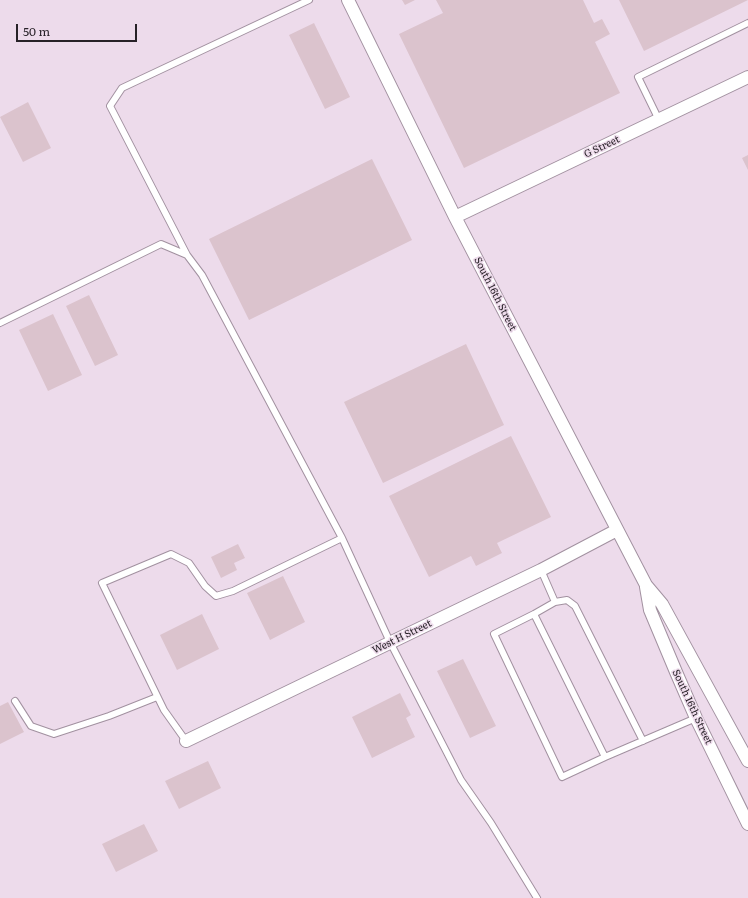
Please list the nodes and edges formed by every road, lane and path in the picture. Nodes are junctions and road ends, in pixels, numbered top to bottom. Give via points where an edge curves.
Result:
1 (309, 0) edge
2 (348, 0) edge
3 (748, 23) edge
4 (748, 77) edge
5 (659, 120) junction
6 (455, 217) junction
7 (187, 255) junction
8 (0, 323) edge
9 (617, 530) junction
10 (342, 538) junction
11 (541, 570) junction
12 (646, 585) junction
13 (555, 602) junction
14 (534, 614) junction
15 (390, 642) junction
16 (157, 697) junction
17 (15, 701) dead end
18 (696, 718) junction
19 (186, 741) joint
20 (643, 741) junction
21 (605, 757) junction
22 (748, 761) edge
23 (748, 824) edge
24 (538, 898) edge

1 - 7 lane via 122,88 110,106
2 - 6 street, South 16th Street
3 - 5 lane via 638,77
4 - 5 street, G Street
5 - 6 street, G Street
6 - 9 street, South 16th Street
7 - 8 lane via 161,244
7 - 10 lane via 202,275
9 - 11 street, West H Street
9 - 12 street, South 16th Street
10 - 15 lane
10 - 16 lane via 234,591 216,596 188,564 170,554 102,583
11 - 13 lane
11 - 15 street, West H Street
12 - 18 street, South 16th Street via 650,610
12 - 22 street, South 16th Street via 662,604
13 - 14 lane
13 - 20 lane via 566,600 575,606
14 - 21 lane
14 - 21 lane via 494,634 562,777
15 - 19 street, West H Street
15 - 24 lane via 461,780 492,823
16 - 17 lane via 54,734 31,726
16 - 19 lane
18 - 20 lane
18 - 23 street, South 16th Street
20 - 21 lane

